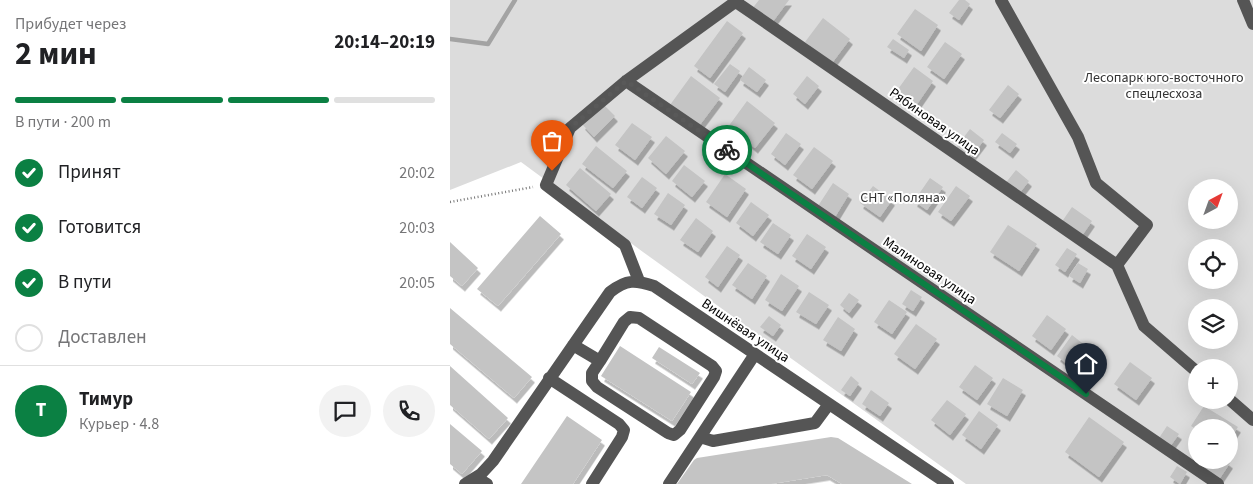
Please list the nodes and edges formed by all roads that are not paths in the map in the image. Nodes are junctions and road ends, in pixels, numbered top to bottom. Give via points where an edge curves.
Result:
1 (1001, 0) edge
2 (737, 1) edge
3 (1245, 1) edge
4 (1253, 24) edge
5 (626, 81) junction
6 (1117, 265) junction
7 (639, 281) junction
8 (573, 345) junction
9 (755, 354) junction
10 (600, 361) junction
11 (1188, 364) edge
12 (549, 378) junction
13 (829, 404) junction
14 (1238, 407) edge
15 (1253, 420) edge
16 (700, 437) junction
17 (476, 482) edge
18 (592, 484) edge
19 (669, 484) edge
20 (948, 484) edge
21 (1218, 484) edge

1 - 6 lane via 1078,136 1096,183 1147,225
2 - 5 lane
2 - 6 lane, Рябиновая улица
3 - 4 lane
5 - 7 lane via 570,128 546,185 625,245
5 - 21 lane, Малиновая улица
6 - 11 lane via 1144,326
7 - 8 lane via 622,283 610,292
7 - 9 lane, Вишнёвая улица via 654,286
8 - 10 lane
8 - 12 lane
9 - 13 lane, Вишнёвая улица
9 - 16 lane
10 - 10 lane via 592,374 592,381 597,387 674,434 680,430 716,371 639,318 630,317
12 - 17 lane
12 - 18 lane via 624,430
13 - 16 lane via 816,423 713,441
13 - 20 lane, Вишнёвая улица
14 - 15 lane
16 - 19 lane

